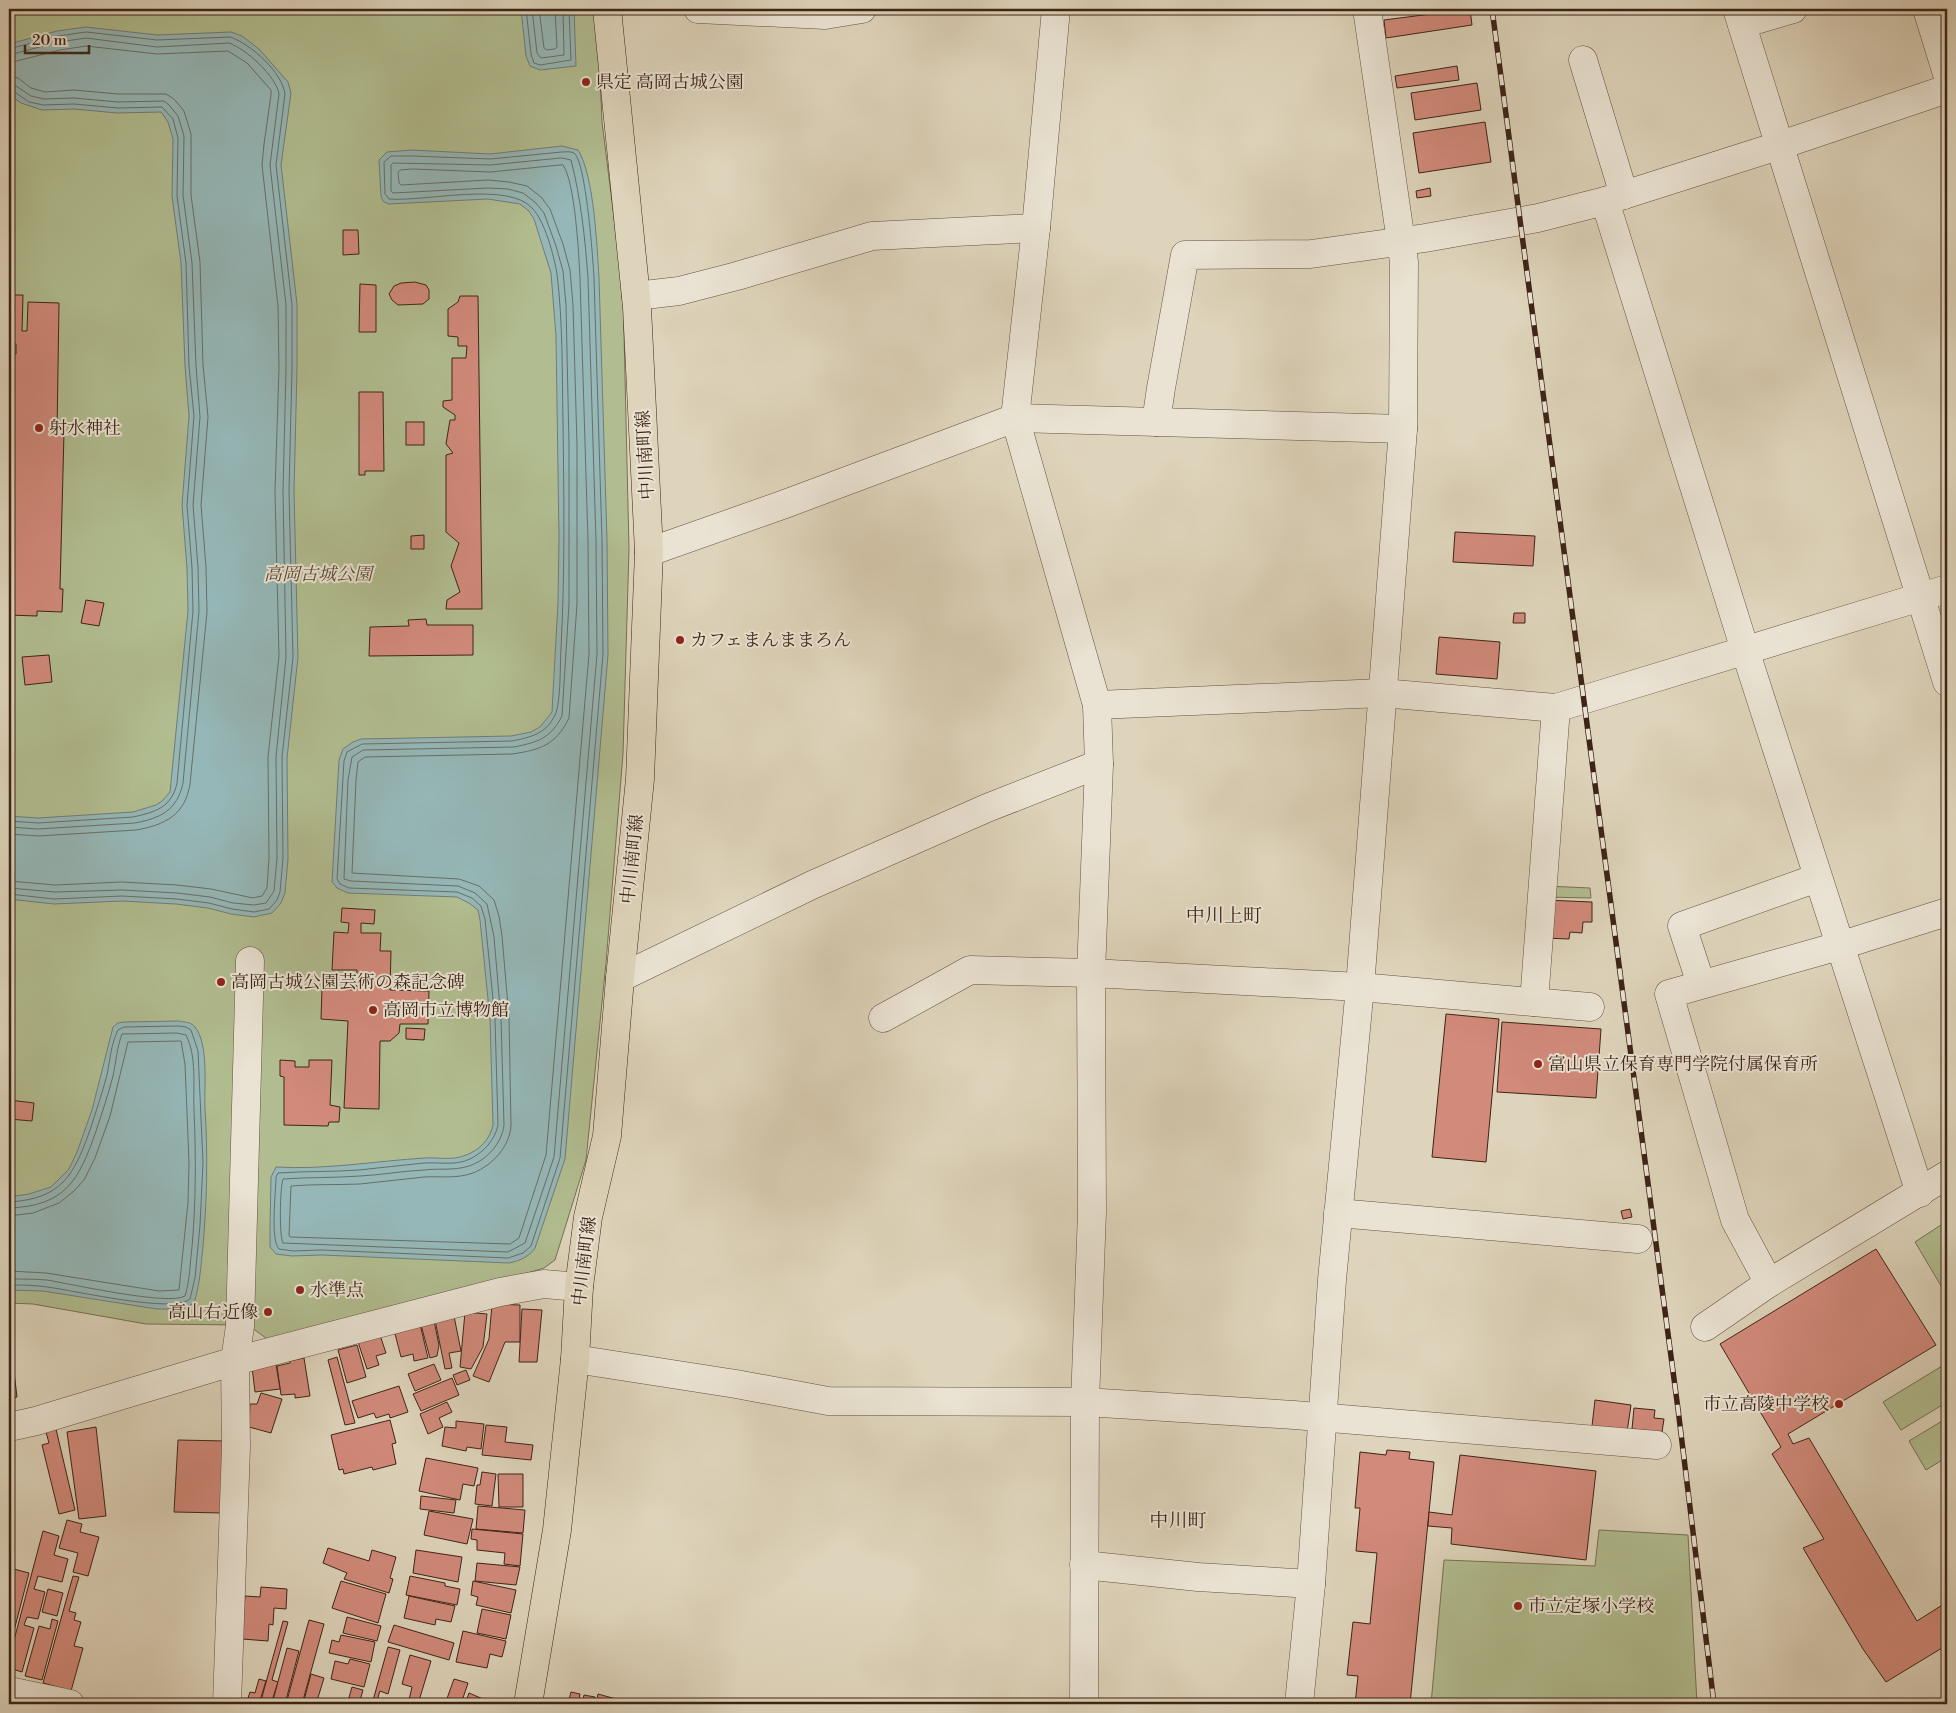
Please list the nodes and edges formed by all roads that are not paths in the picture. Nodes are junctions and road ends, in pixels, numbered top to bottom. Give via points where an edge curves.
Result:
1 (607, 9) edge
2 (698, 9) edge
3 (862, 9) edge
4 (1056, 9) edge
5 (1366, 9) edge
6 (1793, 9) edge
7 (1928, 9) edge
8 (1740, 16) edge
9 (1583, 60) dead end
10 (1947, 74) edge
11 (1947, 89) edge
12 (1781, 145) junction
13 (1614, 198) junction
14 (1036, 228) junction
15 (1400, 241) junction
16 (636, 296) junction
17 (1015, 418) junction
18 (1156, 422) junction
19 (1402, 429) junction
20 (649, 552) junction
21 (1947, 589) edge
22 (1921, 597) junction
23 (1745, 650) junction
24 (1947, 682) edge
25 (1382, 693) junction
26 (1097, 706) junction
27 (1556, 708) junction
28 (1099, 764) junction
29 (1817, 878) junction
30 (1947, 912) edge
31 (1839, 946) junction
32 (250, 962) dead end
33 (1091, 973) junction
34 (620, 978) junction
35 (1701, 984) junction
36 (1360, 987) junction
37 (1534, 1002) junction
38 (1590, 1007) dead end
39 (883, 1018) dead end
40 (1947, 1175) edge
41 (1920, 1193) junction
42 (1338, 1213) junction
43 (1638, 1239) dead end
44 (1769, 1283) junction
45 (579, 1287) junction
46 (1705, 1327) dead end
47 (575, 1358) junction
48 (235, 1361) junction
49 (1085, 1402) junction
50 (1323, 1417) junction
51 (9, 1427) edge
52 (1657, 1444) dead end
53 (1084, 1565) junction
54 (1311, 1584) junction
55 (9, 1691) edge
56 (56, 1703) edge
57 (226, 1704) edge
58 (528, 1704) edge
59 (1084, 1704) edge
60 (1299, 1704) edge

1 - 16 main road, 中川南町線
2 - 3 street via 824,15
4 - 14 street
5 - 15 street
6 - 8 street
7 - 10 street
8 - 12 street
9 - 13 street
11 - 12 street
12 - 13 street
12 - 22 street
13 - 15 street via 1538,218
13 - 23 street
14 - 16 street via 872,236 679,291
14 - 17 street
15 - 18 street via 1311,254 1185,254
15 - 19 street via 1404,262
16 - 20 main road, 中川南町線
17 - 18 street
17 - 20 street
17 - 26 street
18 - 19 street
19 - 25 street
20 - 34 main road, 中川南町線 via 640,779
21 - 22 street
22 - 23 street
22 - 24 street
23 - 27 street
23 - 29 street
25 - 26 street
25 - 27 street
25 - 36 street
26 - 28 street
27 - 37 street
28 - 33 street
28 - 34 street via 987,808 812,885
29 - 31 street
29 - 35 street via 1682,926
30 - 31 street
31 - 35 street
31 - 41 street
32 - 48 street via 240,1316
33 - 36 street
33 - 39 street via 970,970
33 - 49 street via 1092,1212
34 - 45 main road, 中川南町線 via 607,1136 588,1217
35 - 44 street via 1669,994 1735,1220
36 - 37 street
36 - 42 street
37 - 38 street
40 - 41 street
41 - 44 street
42 - 43 street
42 - 50 street
44 - 46 street
45 - 47 main road, 中川南町線
45 - 48 street via 544,1284 500,1292
47 - 49 street via 828,1401
47 - 58 main road, 中川南町線 via 557,1530
48 - 51 street
48 - 57 street via 236,1447
49 - 50 street
49 - 53 street
50 - 52 street
50 - 54 street
53 - 54 street
53 - 59 street
54 - 60 street
55 - 56 street

